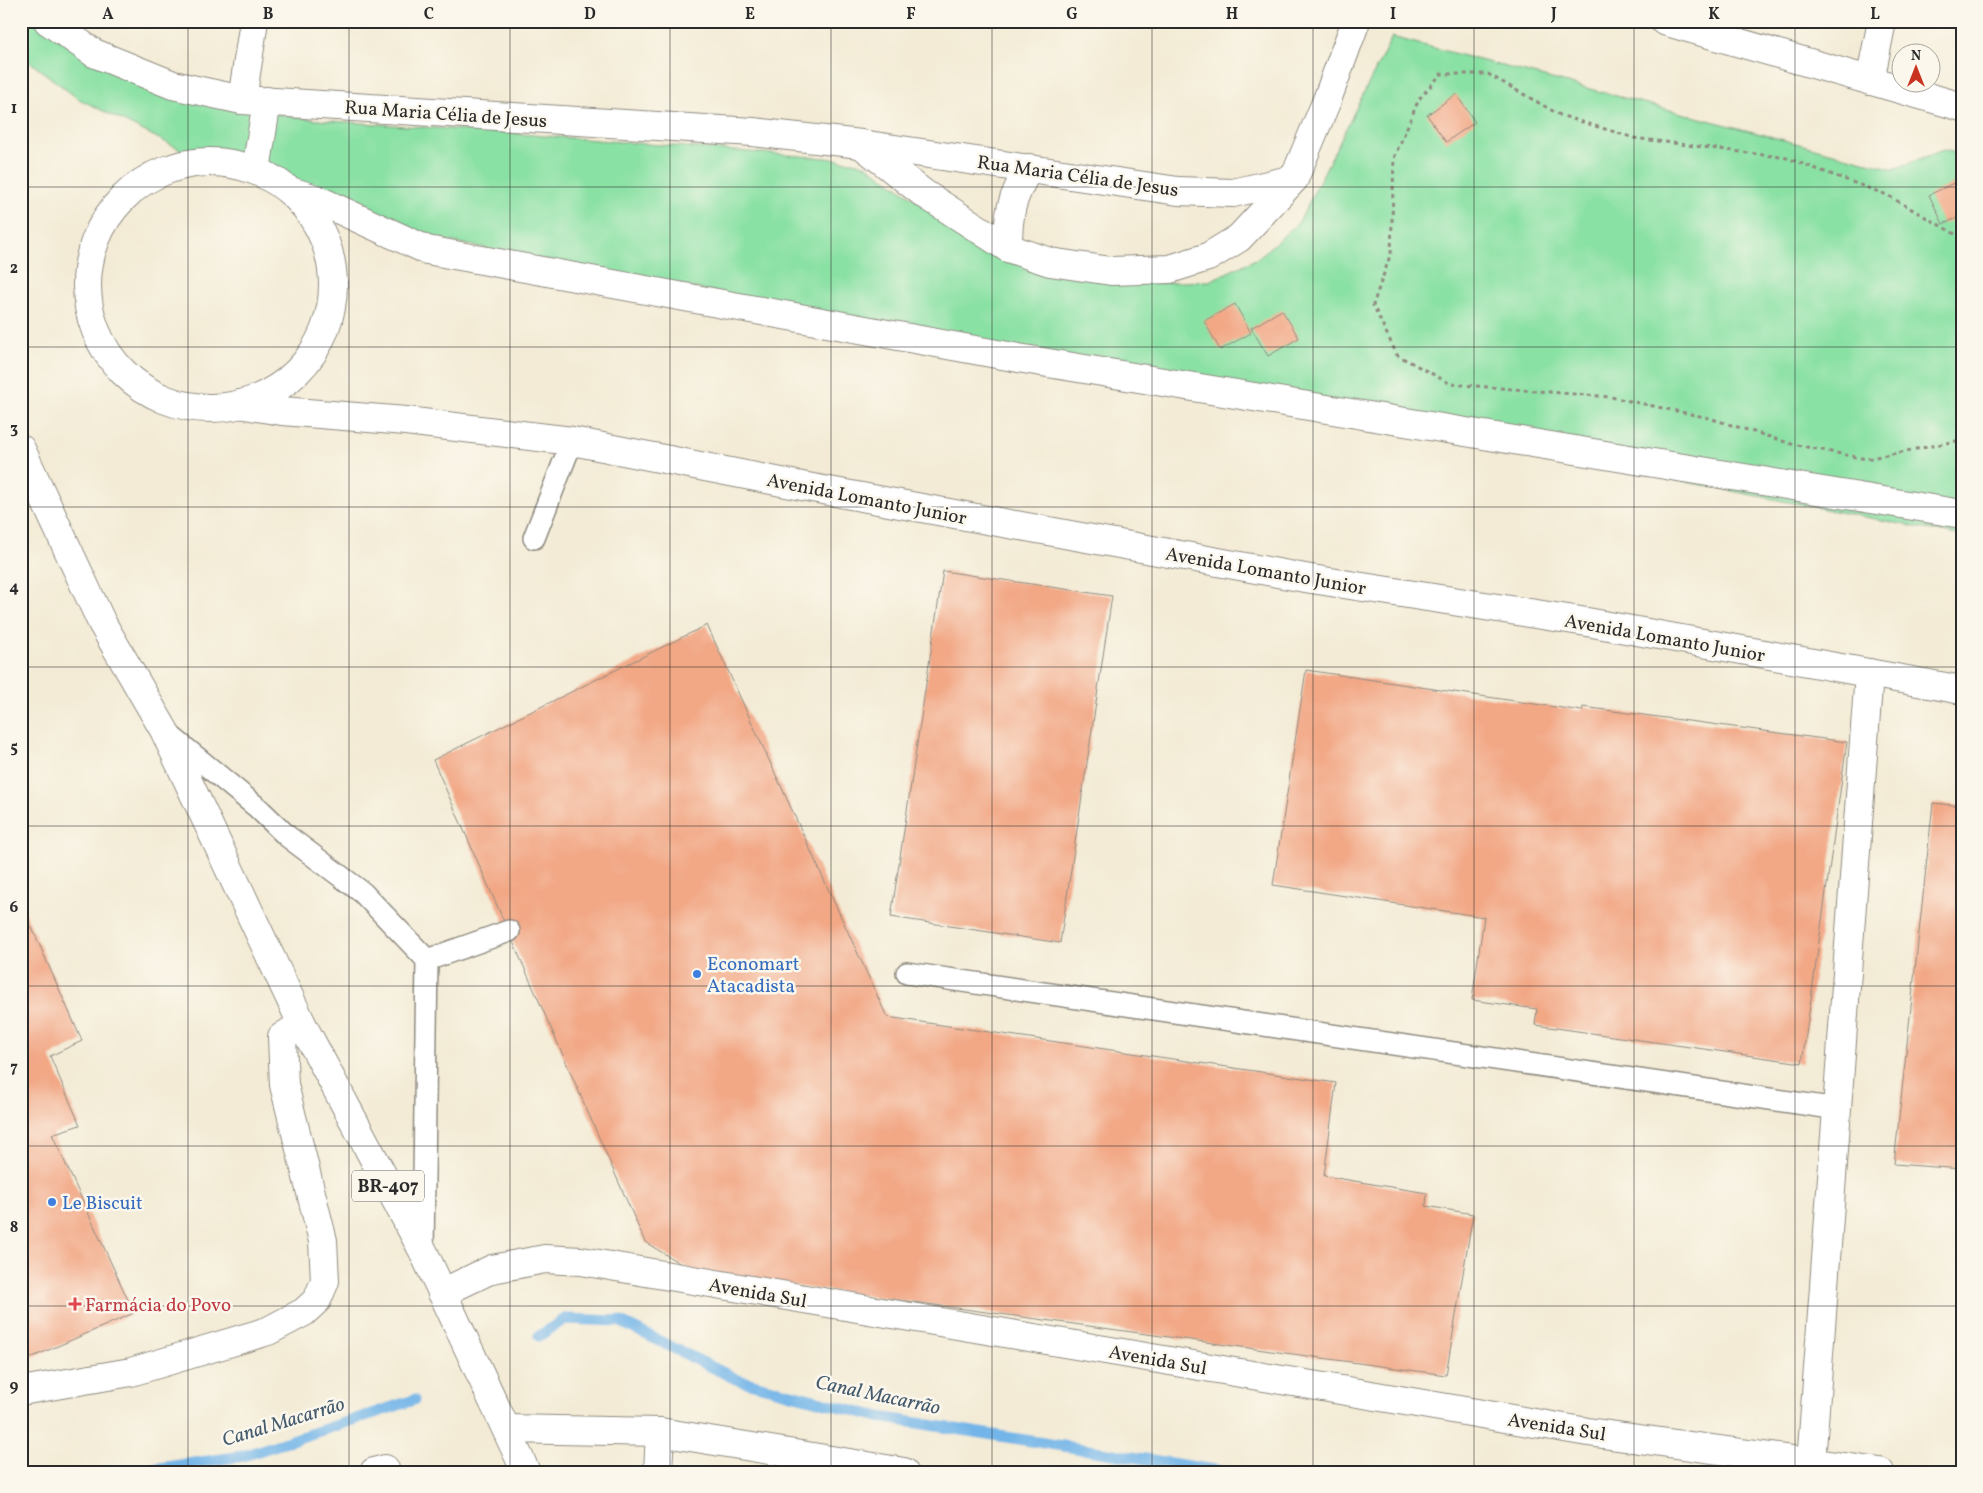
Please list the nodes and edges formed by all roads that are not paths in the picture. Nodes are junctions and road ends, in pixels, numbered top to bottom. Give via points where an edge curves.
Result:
1 (48, 21) edge
2 (254, 21) edge
3 (1356, 21) edge
4 (1664, 21) edge
5 (1882, 21) edge
6 (1870, 81) junction
7 (254, 100) junction
8 (1962, 107) edge
9 (861, 144) junction
10 (1029, 168) junction
11 (256, 170) junction
12 (1294, 179) junction
13 (1246, 190) junction
14 (290, 191) junction
15 (1263, 212) junction
16 (1008, 248) junction
17 (240, 404) junction
18 (572, 441) junction
19 (21, 450) edge
20 (1962, 514) edge
21 (534, 538) dead end
22 (1869, 673) junction
23 (1962, 690) edge
24 (164, 730) junction
25 (509, 931) dead end
26 (427, 960) junction
27 (907, 973) dead end
28 (302, 1024) junction
29 (1838, 1108) junction
30 (422, 1251) junction
31 (442, 1293) junction
32 (21, 1391) edge
33 (506, 1429) junction
34 (660, 1432) junction
35 (1811, 1463) junction
36 (526, 1472) edge
37 (658, 1472) edge
38 (904, 1472) edge
39 (1880, 1472) edge

1 - 7 main road, Rua Maria Célia de Jesus via 94,53 173,85
2 - 7 main road
3 - 12 main road
4 - 6 main road
5 - 6 main road
6 - 8 main road
7 - 9 main road, Rua Maria Célia de Jesus via 753,132
7 - 11 main road
9 - 10 main road, Rua Maria Célia de Jesus
9 - 16 main road via 923,193
10 - 13 main road, Rua Maria Célia de Jesus via 1178,191 1233,193
10 - 16 main road via 1016,190 1008,218
11 - 14 main road
11 - 17 main road via 208,162 179,165 144,181 114,206 95,239 86,276 89,315 104,350 130,380 163,399 200,408
12 - 13 main road, Rua Maria Célia de Jesus
12 - 15 main road
13 - 15 main road via 1262,194 1266,201
14 - 17 main road via 316,220 330,256 333,294 324,331 304,364 275,390
14 - 20 main road via 316,199 427,250 1024,359
15 - 16 main road via 1239,238 1208,257 1170,269 1111,270 1050,262
17 - 18 main road, Avenida Lomanto Junior
18 - 21 lane
18 - 22 main road, Avenida Lomanto Junior via 1305,578 1587,622
19 - 24 main road via 102,623
22 - 23 main road, Avenida Lomanto Junior
22 - 29 main road
24 - 26 lane via 287,836 363,893
24 - 28 main road, BR-407
25 - 26 lane
26 - 30 lane
27 - 29 lane
28 - 30 main road, BR-407
28 - 32 main road via 282,1037 284,1085 322,1241 325,1282 317,1300 304,1312 268,1331 131,1372
29 - 35 main road
30 - 31 main road, BR-407
31 - 33 main road, BR-407
31 - 35 main road, Avenida Sul via 492,1269 545,1259 581,1261 1588,1432
33 - 34 main road
33 - 36 main road, BR-407
34 - 37 main road
34 - 38 main road
35 - 39 main road, Avenida Sul

